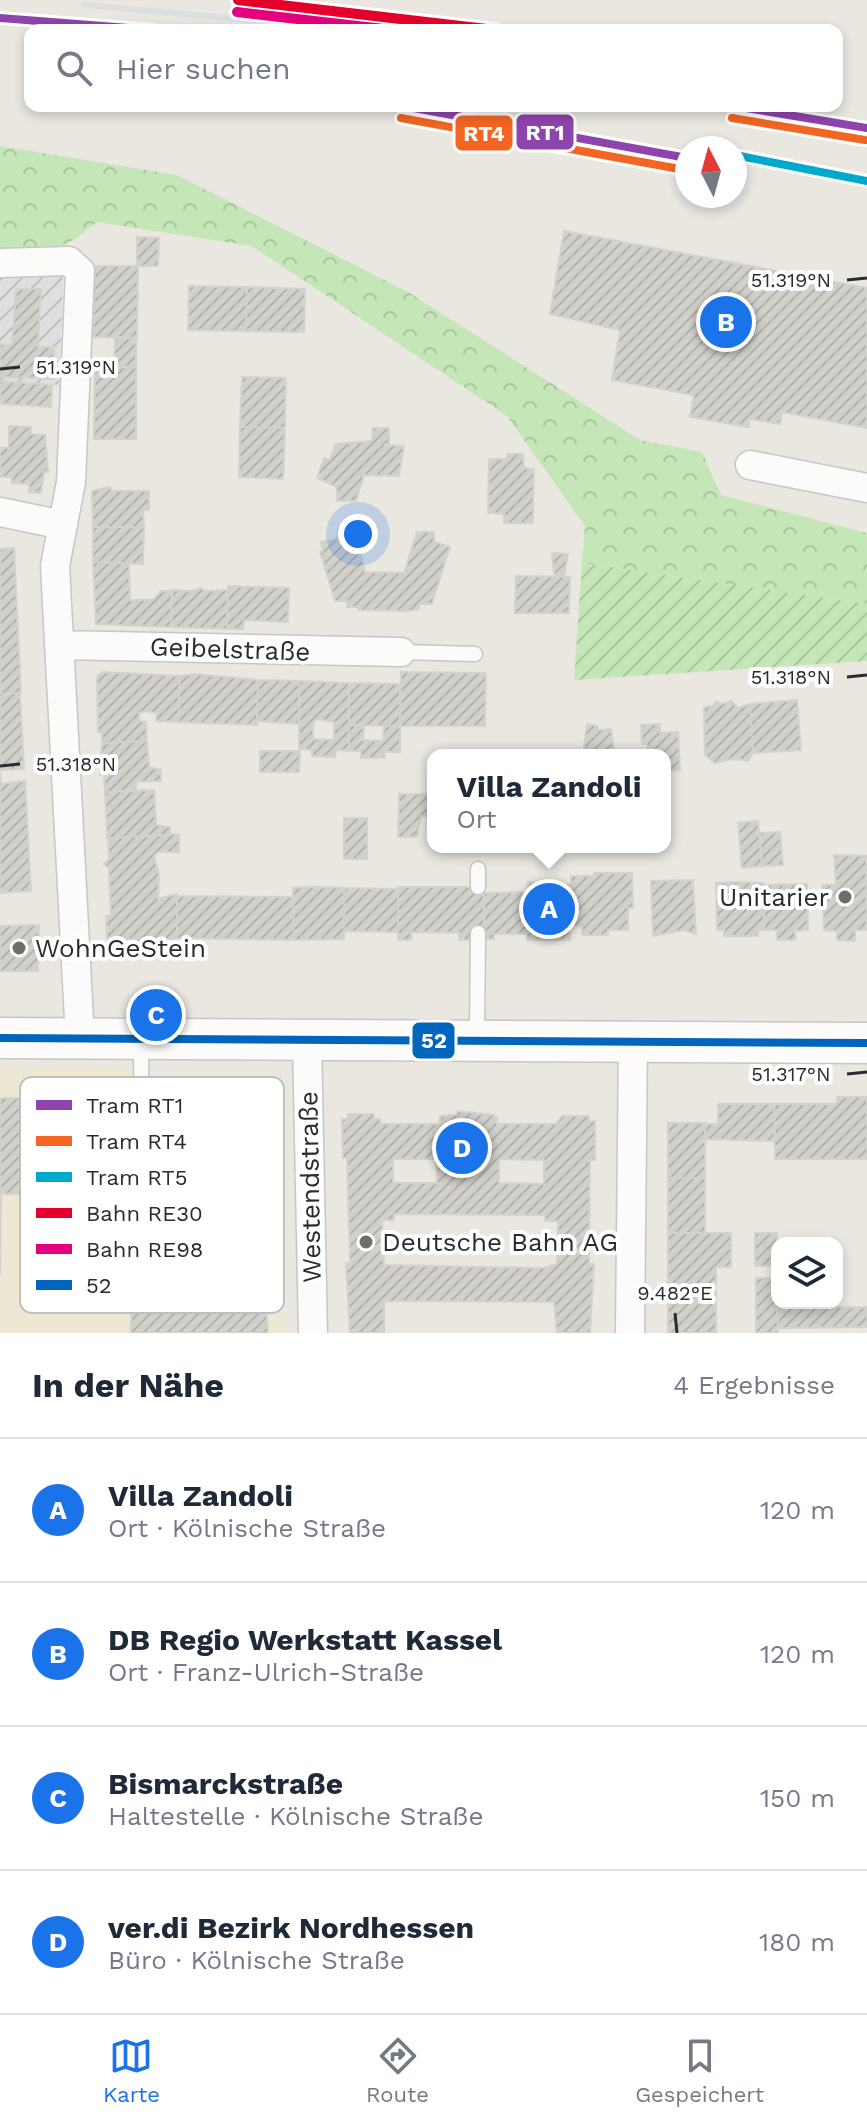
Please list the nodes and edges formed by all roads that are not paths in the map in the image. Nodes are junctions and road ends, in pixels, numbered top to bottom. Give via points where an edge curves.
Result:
1 (0, 263) edge
2 (750, 465) dead end
3 (867, 488) edge
4 (0, 512) edge
5 (63, 525) junction
6 (59, 645) junction
7 (401, 652) joint
8 (475, 654) dead end
9 (478, 869) dead end
10 (478, 887) dead end
11 (478, 933) dead end
12 (0, 1038) edge
13 (80, 1039) junction
14 (141, 1039) junction
15 (307, 1040) junction
16 (477, 1041) junction
17 (633, 1043) junction
18 (867, 1043) edge
19 (141, 1077) edge
20 (313, 1333) edge
21 (630, 1333) edge

1 - 5 street via 69,261 80,271 79,459
2 - 3 street
4 - 5 street
5 - 6 street via 55,566
6 - 7 street, Geibelstraße
6 - 13 street
7 - 8 lane
9 - 10 lane
11 - 16 lane
12 - 13 main road
13 - 14 main road
14 - 15 main road
14 - 19 lane
15 - 16 main road
15 - 20 street, Westendstraße
16 - 17 main road
17 - 18 main road
17 - 21 street

